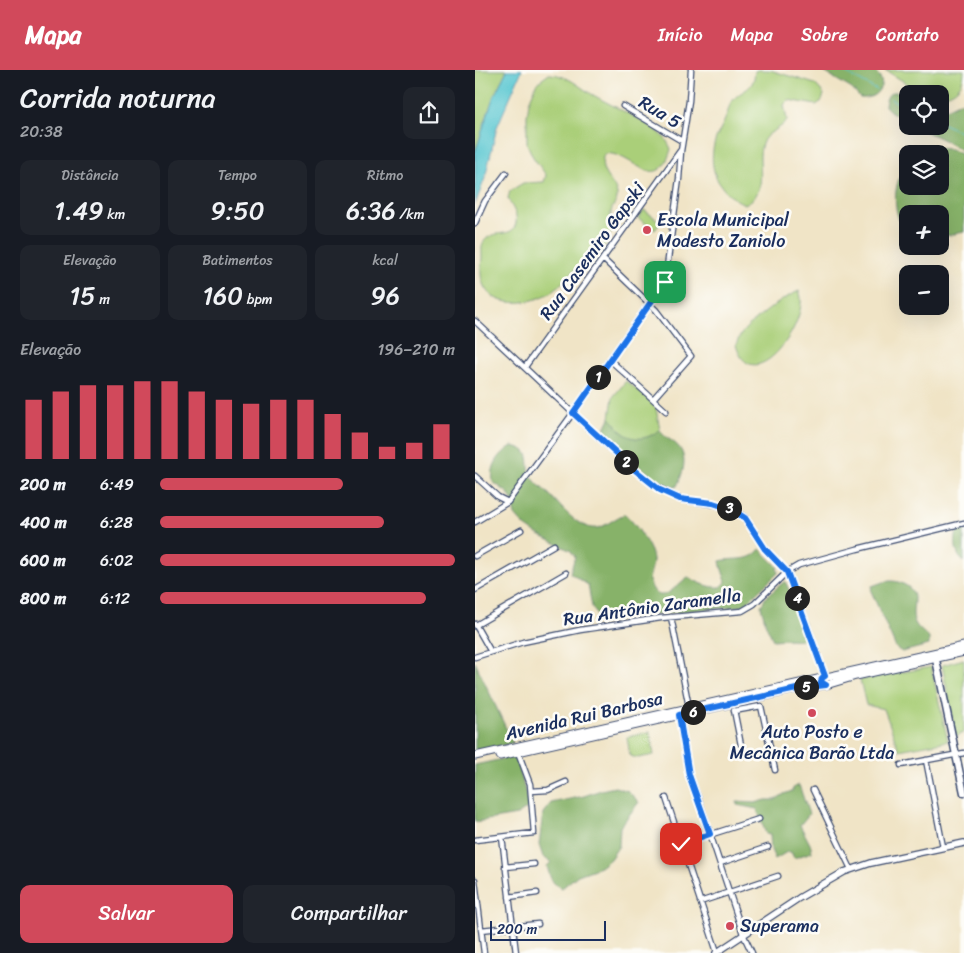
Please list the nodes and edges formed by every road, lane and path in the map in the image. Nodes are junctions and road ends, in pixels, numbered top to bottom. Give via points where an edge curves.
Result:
1 (691, 70) edge
2 (623, 106) dead end
3 (682, 141) junction
4 (681, 151) junction
5 (506, 173) dead end
6 (475, 222) edge
7 (603, 259) junction
8 (650, 303) junction
9 (475, 322) edge
10 (610, 360) junction
11 (525, 368) junction
12 (653, 398) junction
13 (666, 411) dead end
14 (573, 413) junction
15 (476, 479) edge
16 (508, 502) junction
17 (475, 522) edge
18 (964, 522) edge
19 (521, 530) dead end
20 (554, 546) dead end
21 (475, 556) edge
22 (787, 572) junction
23 (566, 573) dead end
24 (475, 590) edge
25 (671, 617) junction
26 (475, 624) edge
27 (964, 646) edge
28 (491, 652) junction
29 (964, 652) edge
30 (935, 655) junction
31 (475, 657) edge
32 (826, 676) junction
33 (827, 685) junction
34 (689, 707) junction
35 (733, 707) junction
36 (679, 715) junction
37 (518, 752) junction
38 (964, 752) edge
39 (956, 754) junction
40 (743, 755) dead end
41 (475, 756) edge
42 (926, 760) junction
43 (475, 761) edge
44 (901, 765) dead end
45 (775, 770) dead end
46 (567, 782) dead end
47 (963, 783) edge
48 (813, 790) dead end
49 (531, 791) junction
50 (964, 793) edge
51 (666, 798) dead end
52 (759, 819) dead end
53 (710, 834) junction
54 (502, 836) junction
55 (475, 840) edge
56 (964, 843) edge
57 (681, 844) junction
58 (768, 847) dead end
59 (943, 847) junction
60 (720, 863) junction
61 (534, 864) dead end
62 (505, 867) junction
63 (851, 869) junction
64 (778, 876) dead end
65 (475, 880) edge
66 (729, 892) junction
67 (537, 893) dead end
68 (509, 896) junction
69 (700, 902) junction
70 (538, 924) dead end
71 (513, 926) junction
72 (481, 930) junction
73 (743, 934) junction
74 (484, 953) edge
75 (516, 953) edge
76 (717, 953) edge
77 (752, 953) edge

1 - 3 street
2 - 3 street, Rua 5
3 - 4 street
4 - 7 street, Rua Casemiro Gapski
4 - 8 street via 666,278
5 - 6 street via 485,201
7 - 8 street
7 - 11 street, Rua Casemiro Gapski
8 - 10 street
8 - 12 street via 691,356
9 - 11 street
10 - 12 street
10 - 14 street
11 - 14 street
12 - 13 street
14 - 16 street
14 - 22 street via 660,490 680,499 718,504 743,515 765,549
15 - 16 street
16 - 17 street
18 - 22 street, Rua Antônio Zaramella via 844,552 799,565
19 - 21 street
20 - 24 street
22 - 25 street, Rua Antônio Zaramella via 741,612
22 - 32 street
23 - 26 street
25 - 28 street, Rua Antônio Zaramella via 559,634
25 - 34 street
26 - 28 street
27 - 30 main road, Avenida Rui Barbosa
28 - 31 street, Rua Antônio Zaramella
29 - 30 main road, Avenida Rui Barbosa
30 - 32 main road, Avenida Rui Barbosa
30 - 33 main road, Avenida Rui Barbosa
30 - 39 main road
32 - 33 main road via 831,680
32 - 34 main road, Avenida Rui Barbosa
33 - 35 main road, Avenida Rui Barbosa via 801,688
34 - 41 main road, Avenida Rui Barbosa
35 - 36 main road, Avenida Rui Barbosa
35 - 40 street
35 - 45 street via 761,706
36 - 37 main road, Avenida Rui Barbosa
36 - 53 street via 689,775
37 - 43 main road, Avenida Rui Barbosa
37 - 49 street
38 - 39 street
39 - 42 street
39 - 47 main road
42 - 44 street
42 - 59 street
46 - 49 street via 548,790
47 - 50 main road
48 - 63 street
49 - 54 street via 534,832
51 - 57 street
52 - 53 street
53 - 57 street
53 - 60 street
54 - 55 street
54 - 62 street
56 - 59 street
57 - 69 street
58 - 60 street
59 - 63 street
60 - 66 street
61 - 62 street
62 - 68 street
63 - 73 street
64 - 66 street
65 - 72 street
66 - 69 street
66 - 73 street
67 - 68 street
68 - 71 street
69 - 76 street
70 - 71 street
71 - 72 street
71 - 75 street
72 - 74 street
73 - 76 street
73 - 77 street

